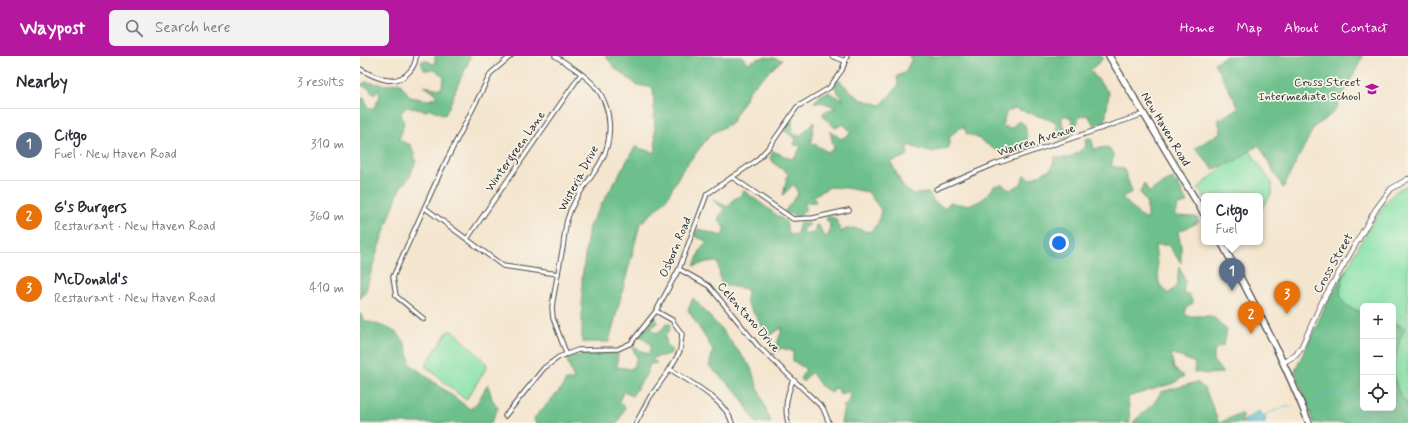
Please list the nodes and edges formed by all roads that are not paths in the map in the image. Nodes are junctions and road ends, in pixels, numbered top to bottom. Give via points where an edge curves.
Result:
1 (416, 56) edge
2 (510, 56) edge
3 (555, 56) edge
4 (832, 56) edge
5 (847, 56) edge
6 (1109, 56) edge
7 (845, 61) junction
8 (360, 68) edge
9 (581, 74) junction
10 (1144, 114) junction
11 (732, 178) junction
12 (1408, 179) edge
13 (936, 189) dead end
14 (425, 208) junction
15 (1201, 209) edge
16 (849, 210) dead end
17 (467, 239) junction
18 (1223, 245) edge
19 (678, 269) junction
20 (558, 274) junction
21 (656, 310) junction
22 (424, 318) dead end
23 (566, 353) junction
24 (1284, 362) junction
25 (670, 369) junction
26 (793, 380) junction
27 (505, 416) dead end
28 (637, 423) edge
29 (732, 423) edge
30 (788, 423) edge
31 (830, 423) edge
32 (1309, 423) edge

1 - 8 street via 414,66 394,80 376,77
2 - 14 street via 491,73
3 - 9 street, Wisteria Drive
4 - 7 street
5 - 7 street, Osborn Road
6 - 10 main road, New Haven Road
7 - 11 street, Osborn Road via 842,70 828,88 797,107 770,146 756,161
9 - 17 street, Wintergreen Lane
9 - 20 street, Wisteria Drive via 594,86 603,100 608,113 610,134 599,165 580,191 567,220
10 - 13 street, Warren Avenue via 995,164
10 - 15 main road, New Haven Road
11 - 16 street via 793,219 814,218
11 - 19 street, Osborn Road via 707,194
12 - 24 street, Cross Street via 1391,189 1376,209 1322,302 1302,346 1296,355
14 - 17 street
14 - 22 street via 393,277 396,296
17 - 20 street via 503,266
18 - 24 main road
19 - 21 street, Osborn Road
19 - 26 street, Celentano Drive via 709,286 758,346
20 - 23 street, Wisteria Drive via 552,307 553,318
21 - 23 street, Osborn Road via 625,347 618,350 578,350
21 - 25 street via 672,320 682,334 680,352
23 - 27 street, Osborn Road via 544,368
24 - 32 main road
25 - 28 street via 650,397
25 - 29 street via 717,401 730,416
26 - 30 street via 786,398 785,411
26 - 31 street, Celentano Drive via 823,408

